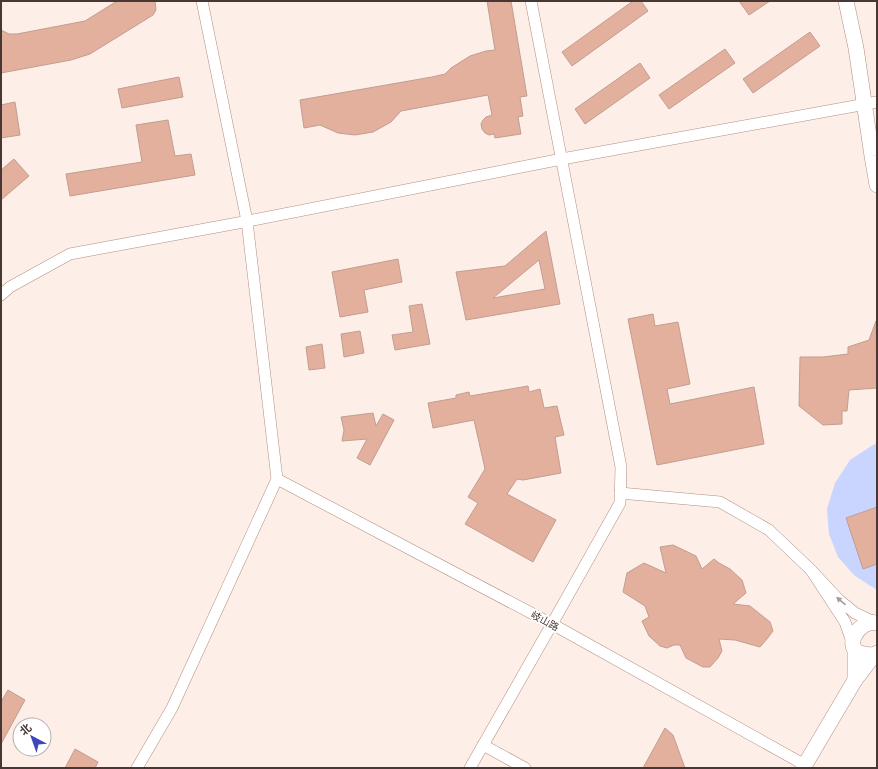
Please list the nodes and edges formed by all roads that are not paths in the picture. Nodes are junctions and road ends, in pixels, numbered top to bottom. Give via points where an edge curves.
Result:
1 (202, 1) edge
2 (531, 1) edge
3 (846, 1) edge
4 (870, 104) edge
5 (562, 159) junction
6 (877, 185) edge
7 (247, 221) junction
8 (1, 295) edge
9 (278, 479) junction
10 (620, 493) junction
11 (812, 570) junction
12 (875, 622) edge
13 (552, 624) junction
14 (854, 646) junction
15 (875, 654) edge
16 (855, 680) junction
17 (483, 745) junction
18 (806, 767) edge
19 (137, 768) edge
20 (470, 768) edge
21 (525, 768) edge

1 - 7 street
2 - 5 street
3 - 4 main road
4 - 5 street
4 - 6 main road
5 - 7 street
5 - 10 street via 620,467
7 - 8 street via 70,254 10,287
7 - 9 street
9 - 13 street, 岐山路
9 - 19 street via 172,708
10 - 11 street via 720,502 769,530
10 - 13 street via 620,503
12 -> 11 street via 839,600
11 - 14 street via 845,622
12 - 14 main road via 863,625 852,639
13 - 17 street
13 - 18 street, 岐山路
14 - 15 main road via 860,654
14 - 16 main road
15 - 16 main road
16 - 18 main road
17 - 20 street
17 - 21 street

